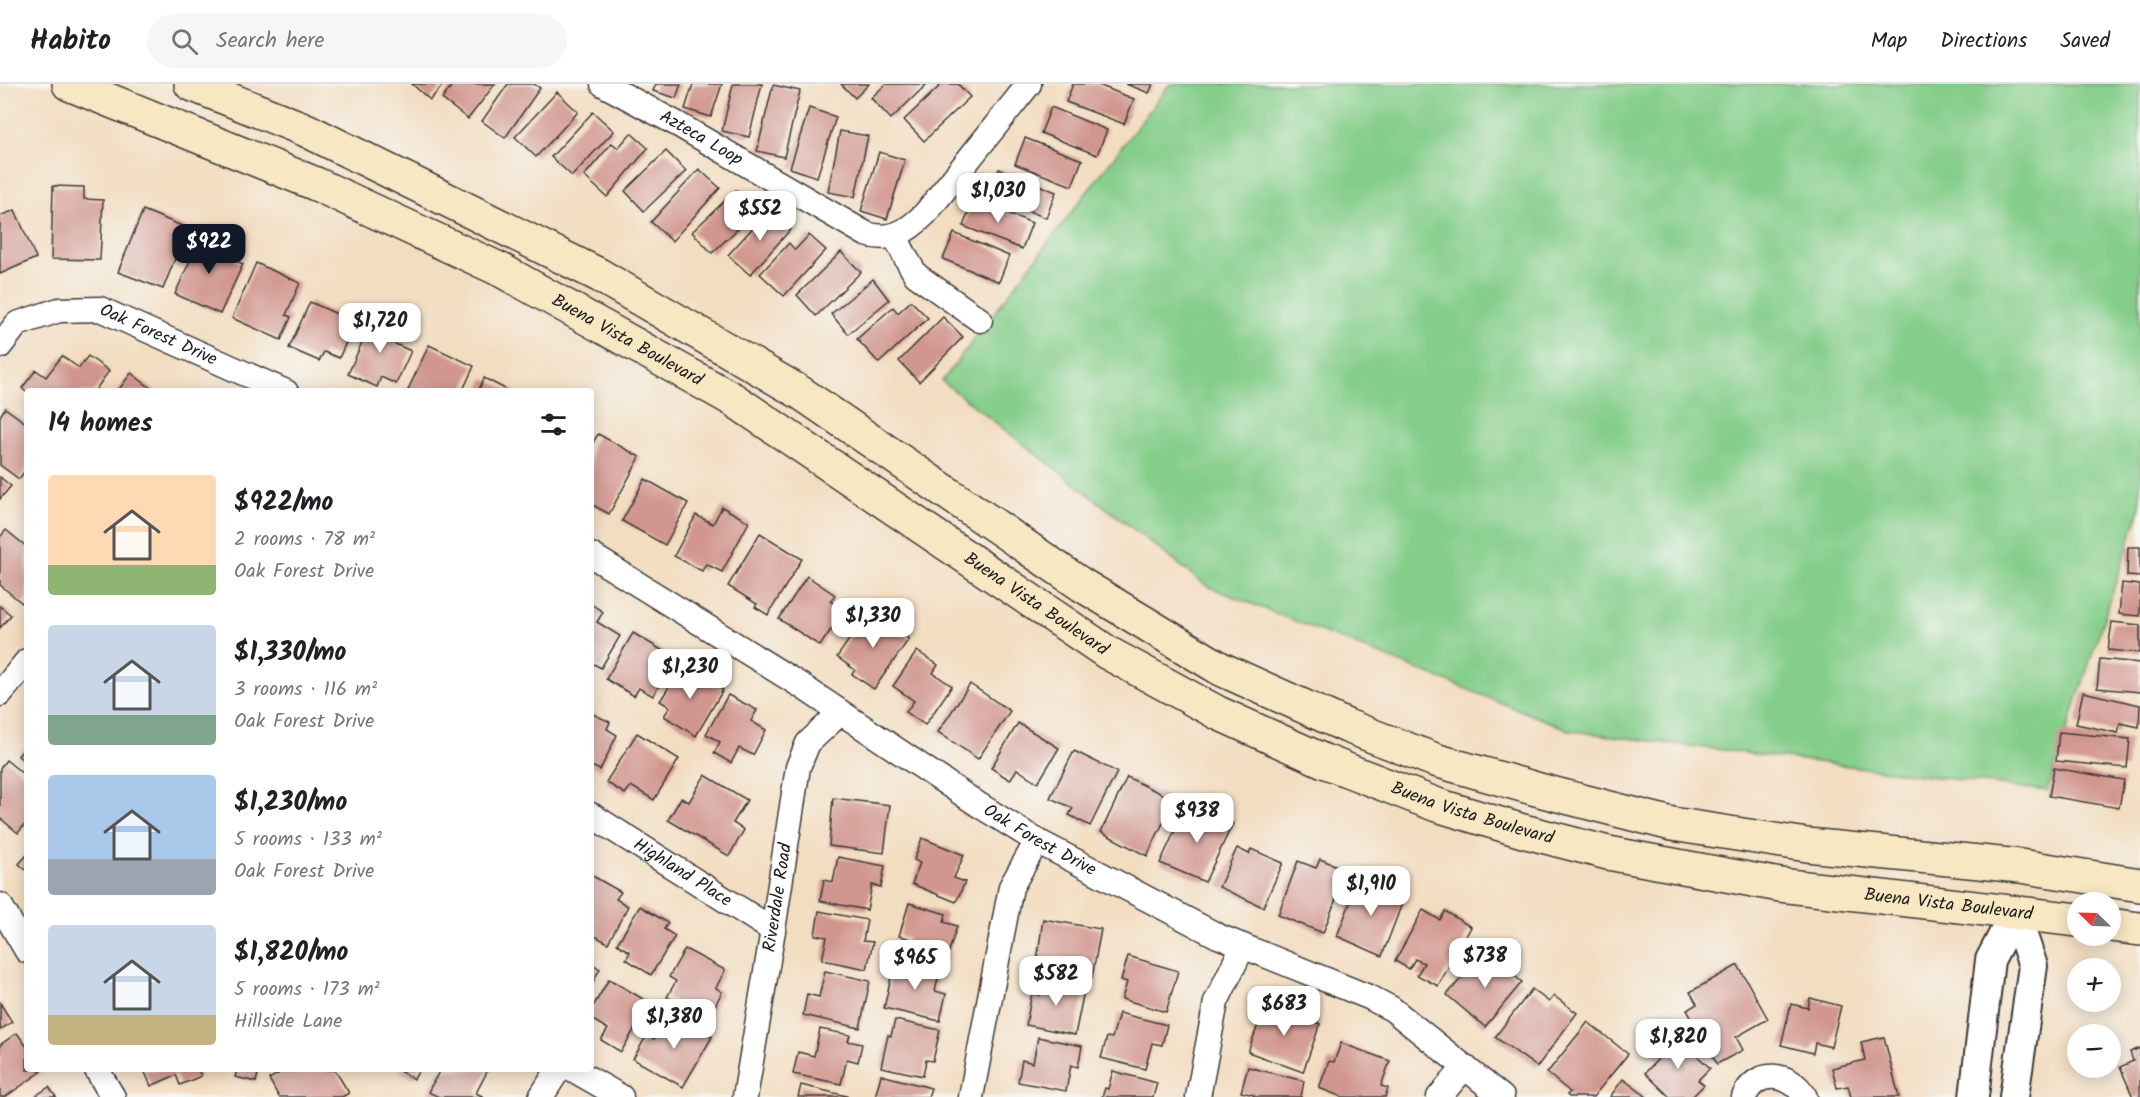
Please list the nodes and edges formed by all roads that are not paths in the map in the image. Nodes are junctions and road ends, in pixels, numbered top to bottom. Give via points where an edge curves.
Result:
1 (69, 84) edge
2 (191, 84) edge
3 (603, 84) edge
4 (1022, 86) edge
5 (895, 236) junction
6 (980, 320) dead end
7 (0, 346) edge
8 (248, 384) edge
9 (266, 388) edge
10 (594, 557) edge
11 (24, 665) edge
12 (0, 694) edge
13 (840, 713) junction
14 (594, 816) edge
15 (1037, 841) junction
16 (2020, 866) junction
17 (2140, 885) edge
18 (0, 905) edge
19 (2015, 912) junction
20 (2067, 919) edge
21 (2121, 926) edge
22 (2140, 929) edge
23 (773, 930) junction
24 (24, 946) edge
25 (1243, 946) junction
26 (1465, 1067) junction
27 (98, 1072) edge
28 (557, 1072) edge
29 (577, 1072) edge
30 (113, 1097) edge
31 (541, 1097) edge
32 (621, 1097) edge
33 (745, 1097) edge
34 (971, 1097) edge
35 (1198, 1097) edge
36 (1439, 1097) edge
37 (1502, 1097) edge
38 (1744, 1097) edge
39 (1805, 1097) edge
40 (1974, 1097) edge
41 (2014, 1097) edge

1 - 19 main road, Buena Vista Boulevard via 316,184 501,270 734,400 1108,653 1218,713 1324,761 1437,805 1608,854 1780,885
2 - 16 main road via 306,130 599,275 801,393 1082,585 1201,657 1347,726 1435,760 1672,824 1807,845
3 - 5 street, Azteca Loop via 866,234 878,238
4 - 5 street via 925,214
5 - 6 street via 916,274
7 - 8 street, Oak Forest Drive via 17,324 59,310 100,309
8 - 9 street, Oak Forest Drive
10 - 13 street, Oak Forest Drive
11 - 12 street
13 - 15 street, Oak Forest Drive
13 - 23 street, Riverdale Road via 808,743 798,767
14 - 23 street, Highland Place
15 - 25 street, Oak Forest Drive
15 - 34 street via 1011,887
16 - 17 main road
16 - 19 main road
18 - 24 street
19 - 20 main road, Buena Vista Boulevard
19 - 40 street via 1990,960
19 - 41 street via 2033,966
21 - 22 main road
23 - 33 street, Riverdale Road
25 - 26 street, Oak Forest Drive via 1392,1009
25 - 35 street via 1216,1002
26 - 36 street
26 - 37 street, Oak Forest Drive
27 - 30 street
28 - 31 street
29 - 32 street
38 - 39 street via 1754,1084 1773,1076 1793,1082

